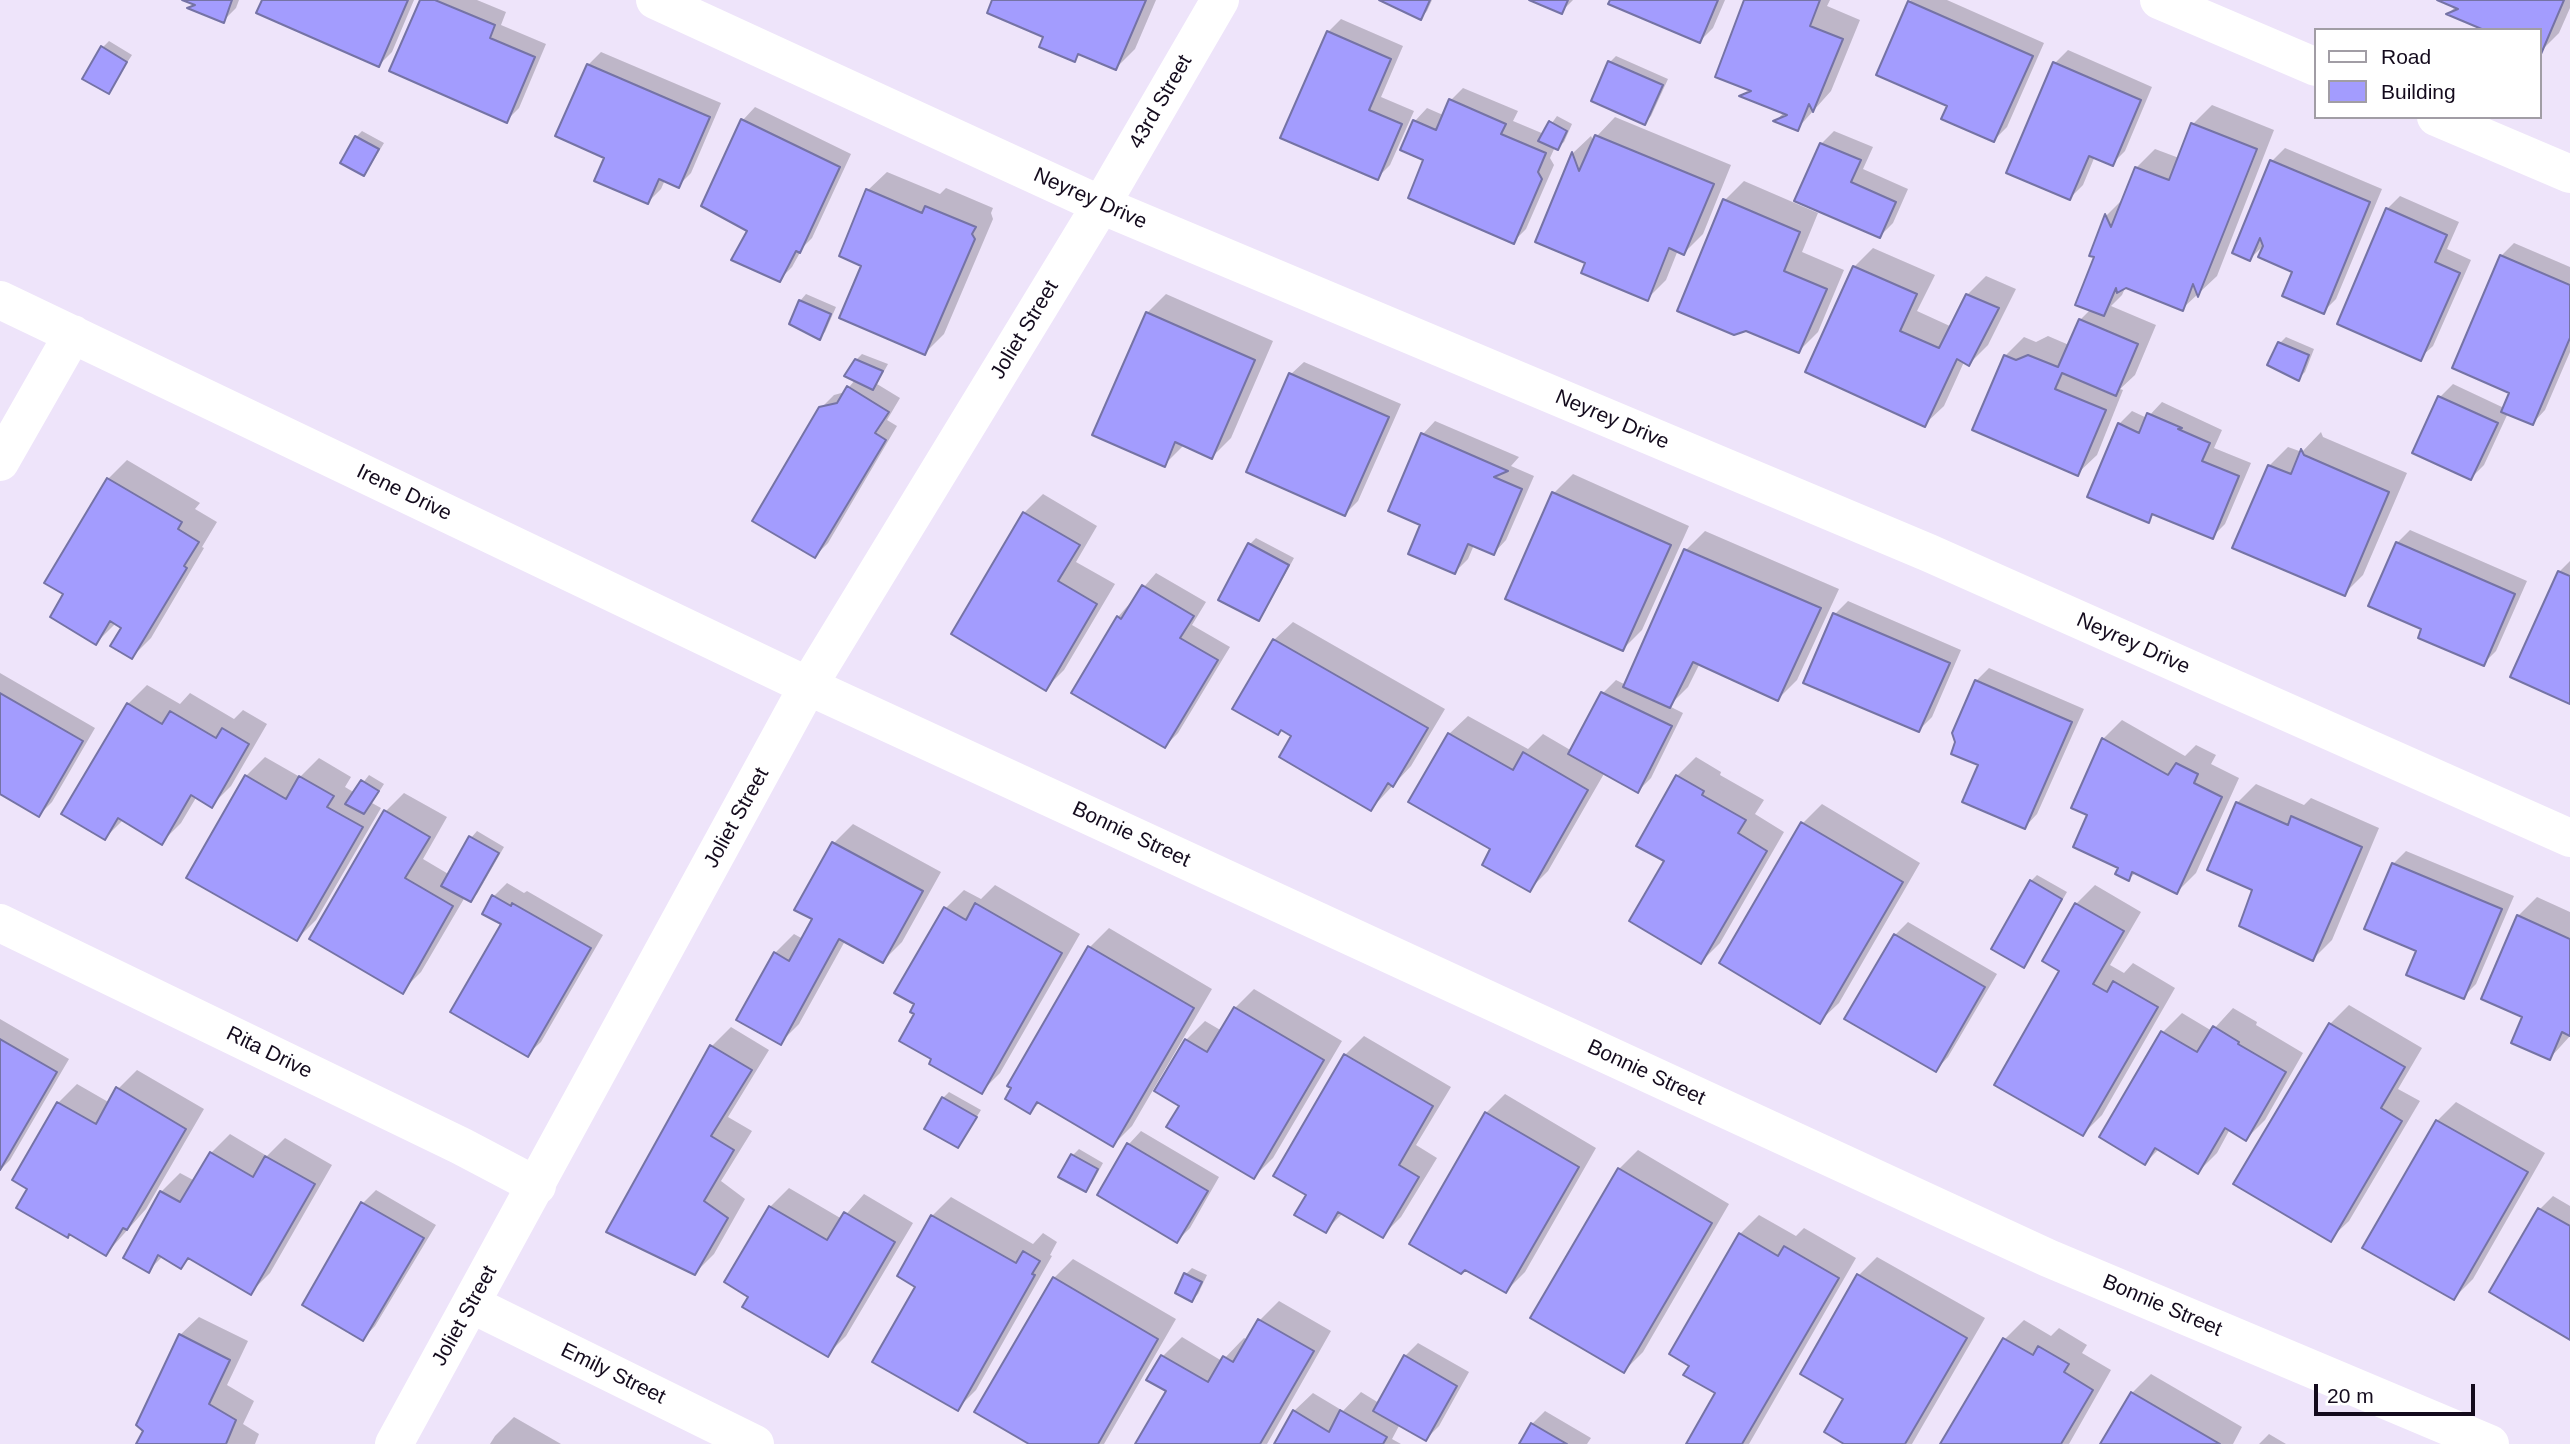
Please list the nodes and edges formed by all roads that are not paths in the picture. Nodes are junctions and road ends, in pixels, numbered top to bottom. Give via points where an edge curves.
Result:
1 (655, 0) edge
2 (1220, 0) edge
3 (2159, 0) edge
4 (2314, 66) edge
5 (2441, 119) edge
6 (2570, 174) edge
7 (1101, 205) junction
8 (0, 300) edge
9 (73, 334) junction
10 (0, 462) edge
11 (808, 686) junction
12 (2570, 838) edge
13 (0, 923) edge
14 (537, 1186) junction
15 (471, 1304) junction
16 (394, 1444) edge
17 (755, 1444) edge
18 (2490, 1444) edge

1 - 7 street, Neyrey Drive
2 - 7 street, 43rd Street
3 - 4 street
5 - 6 street
7 - 11 street, Joliet Street
7 - 12 street, Neyrey Drive via 1929,553
8 - 9 street, Irene Drive
9 - 10 street
9 - 11 street, Irene Drive
11 - 14 street, Joliet Street
11 - 18 street, Bonnie Street via 2048,1258
13 - 14 street, Rita Drive
14 - 15 street, Joliet Street
15 - 16 street, Joliet Street
15 - 17 street, Emily Street

